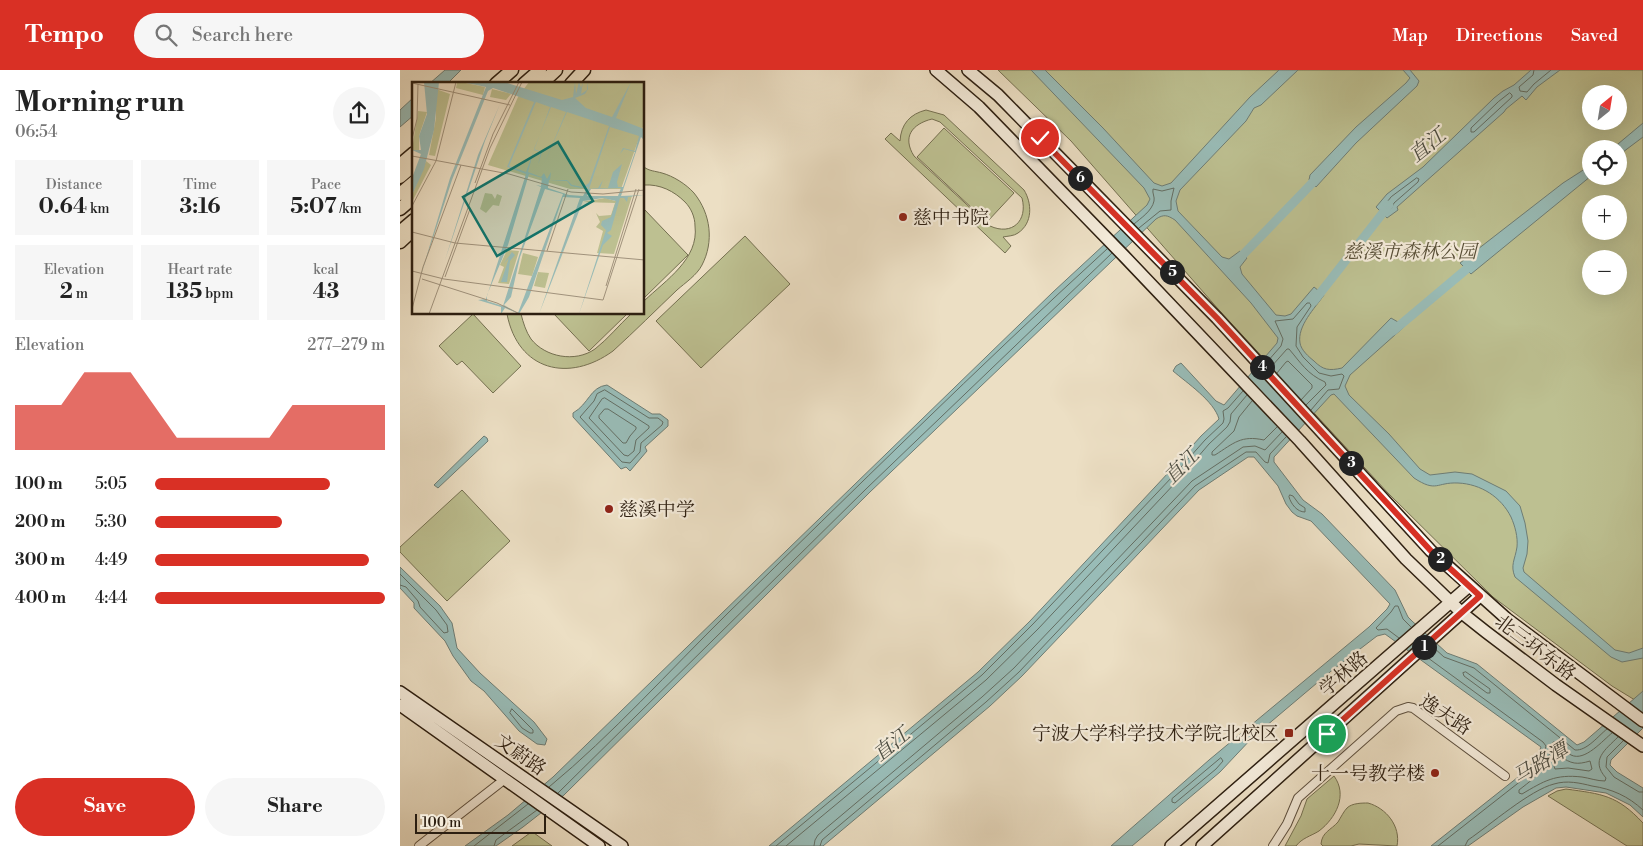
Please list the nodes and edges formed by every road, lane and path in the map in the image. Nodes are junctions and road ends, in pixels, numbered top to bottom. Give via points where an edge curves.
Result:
1 (512, 70) edge
2 (518, 70) edge
3 (540, 70) edge
4 (556, 70) edge
5 (583, 70) edge
6 (936, 70) edge
7 (968, 70) edge
8 (498, 82) edge
9 (505, 82) edge
10 (526, 82) edge
11 (543, 82) edge
12 (571, 82) edge
13 (412, 155) edge
14 (400, 165) edge
15 (412, 167) edge
16 (400, 177) edge
17 (412, 184) edge
18 (400, 194) edge
19 (412, 199) edge
20 (400, 209) edge
21 (412, 222) edge
22 (400, 232) edge
23 (412, 232) edge
24 (400, 242) edge
25 (1469, 586) junction
26 (1480, 596) junction
27 (1451, 602) junction
28 (1462, 613) junction
29 (400, 692) edge
30 (400, 705) edge
31 (1643, 721) edge
32 (1641, 745) edge
33 (1505, 776) dead end
34 (505, 779) junction
35 (419, 846) edge
36 (599, 846) edge
37 (622, 846) edge
38 (1171, 846) edge
39 (1202, 846) edge
40 (1273, 846) edge

1 - 8 main road
2 - 9 main road
3 - 10 main road
4 - 11 main road
5 - 12 main road
6 - 27 main road, 北三环东路 via 980,107 1300,441 1406,559
7 - 25 main road, 北三环东路 via 998,95 1217,318 1431,551
13 - 14 main road
15 - 16 main road
17 - 18 main road
19 - 20 main road
21 - 22 main road
23 - 24 main road
25 - 26 main road, 北三环东路
25 - 27 main road, 学林路
26 - 28 main road, 学林路
26 - 31 main road, 北三环东路 via 1530,638
27 - 28 main road, 北三环东路
27 - 38 main road, 学林路
28 - 32 main road, 北三环东路
28 - 39 main road, 学林路
29 - 37 main road, 文蔚路
30 - 34 main road, 文蔚路
33 - 40 street, 逸夫路 via 1413,708 1396,710 1298,798
34 - 35 street
34 - 36 main road, 文蔚路

